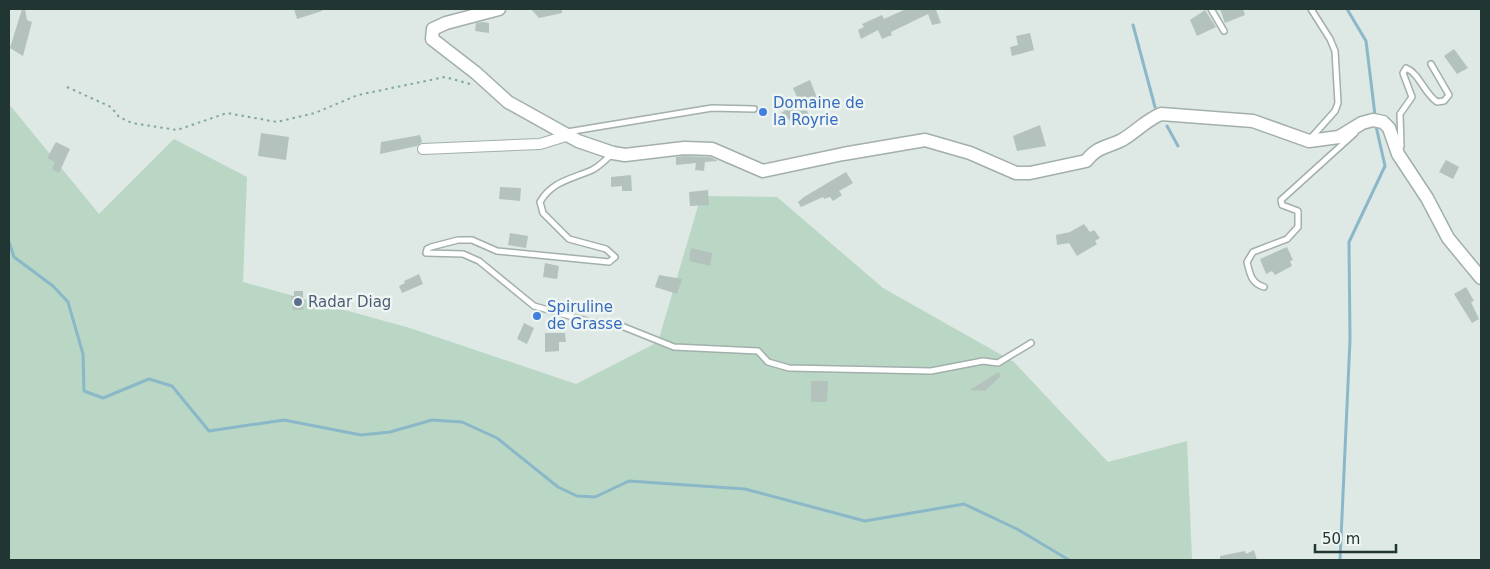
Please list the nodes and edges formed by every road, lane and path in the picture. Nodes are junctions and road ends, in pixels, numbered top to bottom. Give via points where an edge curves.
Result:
1 (499, 9) edge
2 (1212, 9) edge
3 (1311, 9) edge
4 (1224, 31) dead end
5 (1431, 64) dead end
6 (477, 86) dead end
7 (67, 87) dead end
8 (754, 109) dead end
9 (1366, 122) junction
10 (564, 134) junction
11 (1308, 141) junction
12 (424, 149) dead end
13 (613, 153) junction
14 (1398, 154) junction
15 (1481, 278) edge
16 (1264, 287) dead end
17 (1031, 343) dead end

1 - 10 street via 432,29 432,39 476,72 508,102
2 - 4 lane
3 - 11 lane via 1335,51 1338,103 1335,111
5 - 14 lane via 1449,95 1444,101 1437,102 1428,96 1413,71 1406,68 1403,73 1412,97 1400,114
6 - 7 path via 445,77 358,95 315,113 277,122 228,113 177,130 132,123 118,117 111,107
8 - 10 lane via 712,108
9 - 11 street via 1339,137
9 - 14 street via 1383,122 1390,128
9 - 16 lane via 1281,200 1282,205 1298,211 1298,227 1287,239 1253,252 1247,262 1251,277
10 - 12 street via 540,144
10 - 13 street
11 - 13 street via 1253,121 1173,114 1152,117 1122,140 1095,150 1079,164 1030,173 1016,173 970,152 925,140 763,171 712,149
13 - 17 lane via 595,169 562,180 547,190 540,202 543,213 570,239 606,249 615,257 609,262 497,250 472,240 431,247 426,252 463,254 479,261 534,306 591,322 619,325 674,346 758,352 768,362 788,368 930,370 983,361 998,363
14 - 15 street via 1448,238

